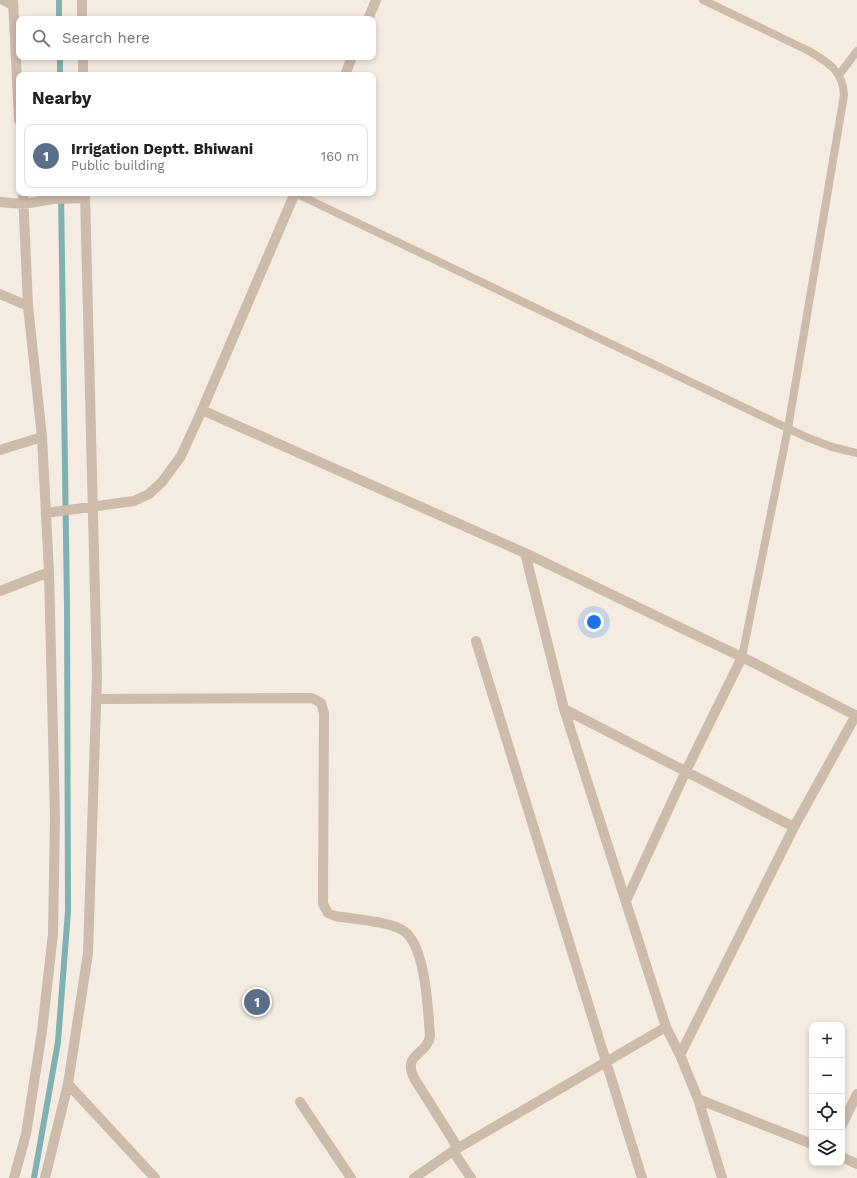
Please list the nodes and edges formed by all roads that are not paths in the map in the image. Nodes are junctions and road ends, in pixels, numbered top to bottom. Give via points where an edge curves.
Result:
1 (2, 0) edge
2 (82, 0) edge
3 (376, 0) edge
4 (703, 0) edge
5 (13, 3) edge
6 (82, 16) edge
7 (369, 16) edge
8 (857, 51) edge
9 (83, 60) edge
10 (351, 60) edge
11 (17, 72) edge
12 (83, 72) edge
13 (345, 72) edge
14 (839, 75) junction
15 (23, 196) edge
16 (85, 196) edge
17 (294, 196) edge
18 (301, 196) edge
19 (0, 202) edge
20 (23, 204) junction
21 (0, 294) edge
22 (28, 306) junction
23 (202, 410) junction
24 (788, 428) junction
25 (42, 437) junction
26 (0, 450) edge
27 (857, 453) edge
28 (92, 507) junction
29 (46, 513) junction
30 (524, 553) junction
31 (49, 572) junction
32 (0, 591) edge
33 (476, 641) dead end
34 (742, 657) junction
35 (96, 699) junction
36 (564, 709) junction
37 (856, 715) edge
38 (686, 771) junction
39 (794, 827) junction
40 (626, 901) junction
41 (666, 1026) junction
42 (680, 1055) junction
43 (607, 1060) junction
44 (68, 1084) junction
45 (857, 1094) edge
46 (698, 1099) junction
47 (300, 1102) dead end
48 (845, 1119) edge
49 (809, 1143) edge
50 (456, 1150) junction
51 (845, 1158) edge
52 (857, 1164) edge
53 (14, 1178) edge
54 (45, 1178) edge
55 (155, 1178) edge
56 (350, 1178) edge
57 (414, 1178) edge
58 (471, 1178) edge
59 (642, 1178) edge
60 (722, 1178) edge

1 - 5 street
2 - 6 street
3 - 7 street
4 - 14 lane via 810,51 834,68
5 - 11 street
8 - 14 lane
9 - 12 street
10 - 13 street
14 - 24 lane via 844,86 844,95
15 - 20 street
16 - 20 street
16 - 28 street
17 - 23 street
18 - 24 lane
19 - 20 street
20 - 22 street
21 - 22 street
22 - 25 street
23 - 28 street via 181,456 162,482 149,494 134,501
23 - 30 street
24 - 27 lane via 825,444
24 - 34 lane
25 - 26 street
25 - 29 street
28 - 29 street
28 - 35 street
29 - 31 street
30 - 34 street
30 - 36 street
31 - 32 street
31 - 53 street via 55,818 53,934 42,1031 26,1134
33 - 43 street
34 - 37 street
34 - 38 street
35 - 44 street via 88,954
35 - 50 street via 307,698 321,703 324,713 323,904 328,913 335,916 396,927 410,938 424,974 430,1036 426,1047 414,1056 410,1067
36 - 38 street
36 - 40 street
37 - 39 street
38 - 39 street
38 - 40 street
39 - 42 street
40 - 41 street
41 - 42 street
41 - 43 street
42 - 46 street
43 - 50 street
43 - 59 street
44 - 54 street
44 - 55 street
45 - 48 street
46 - 49 street
46 - 60 street
47 - 56 street
50 - 57 street
50 - 58 street
51 - 52 street

